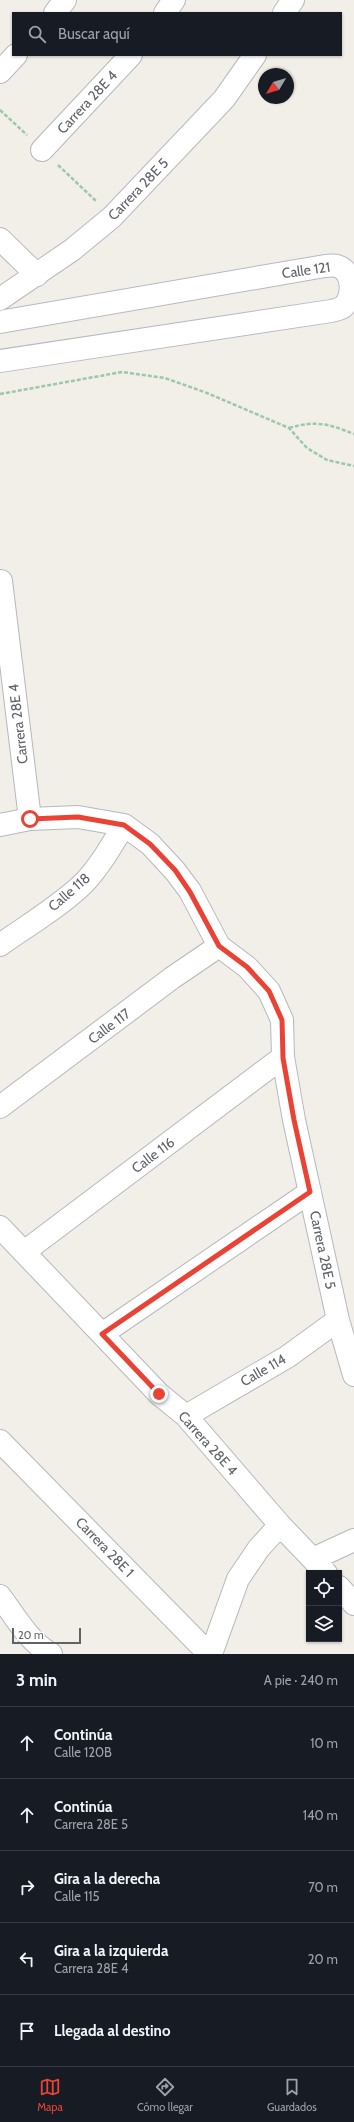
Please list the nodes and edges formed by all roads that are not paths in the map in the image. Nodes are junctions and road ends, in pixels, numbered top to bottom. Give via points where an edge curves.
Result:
1 (65, 0) edge
2 (174, 0) edge
3 (293, 0) edge
4 (56, 12) edge
5 (166, 12) edge
6 (285, 12) edge
7 (15, 56) edge
8 (130, 56) edge
9 (254, 56) edge
10 (0, 72) edge
11 (42, 150) dead end
12 (0, 239) edge
13 (36, 274) junction
14 (0, 299) edge
15 (0, 322) edge
16 (0, 361) edge
17 (0, 581) edge
18 (30, 819) junction
19 (0, 825) edge
20 (124, 825) junction
21 (0, 842) edge
22 (0, 945) edge
23 (219, 946) junction
24 (283, 1058) junction
25 (0, 1107) edge
26 (310, 1192) junction
27 (0, 1227) edge
28 (24, 1252) junction
29 (338, 1320) junction
30 (102, 1334) junction
31 (354, 1376) edge
32 (186, 1416) junction
33 (0, 1441) edge
34 (280, 1524) junction
35 (354, 1540) edge
36 (319, 1566) edge
37 (342, 1591) edge
38 (0, 1596) edge
39 (354, 1604) edge
40 (46, 1653) edge
41 (210, 1654) edge

1 - 4 street
2 - 5 street
3 - 6 street
7 - 10 street
8 - 11 street, Carrera 28E 4
9 - 13 street, Carrera 28E 5 via 224,99 112,217 72,250
12 - 13 street
13 - 14 street, Carrera 28E 5
15 - 16 street, Calle 121 via 324,266 337,266 348,273 353,285 351,297 343,307 331,311
17 - 18 street, Carrera 28E 4
18 - 19 street, Carrera 28E 5
18 - 20 street, Carrera 28E 5 via 78,817
18 - 21 street
20 - 22 street, Calle 118 via 103,859 84,883
20 - 23 street, Carrera 28E 5 via 150,844 175,870
23 - 24 street, Carrera 28E 5 via 247,967 269,991 282,1020
23 - 25 street, Calle 117 via 172,978
24 - 26 street, Carrera 28E 5
24 - 28 street, Calle 116
26 - 29 street, Carrera 28E 5
26 - 30 street
27 - 28 street, Carrera 28E 4
28 - 30 street, Carrera 28E 4
29 - 31 street, Carrera 28E 5
29 - 32 street, Calle 114 via 287,1357
30 - 32 street, Carrera 28E 4 via 159,1394
32 - 34 street, Carrera 28E 4
33 - 41 street, Carrera 28E 1
34 - 36 street, Carrera 28E 4
34 - 41 street via 259,1548 238,1580
35 - 36 street
37 - 39 street
38 - 40 street

